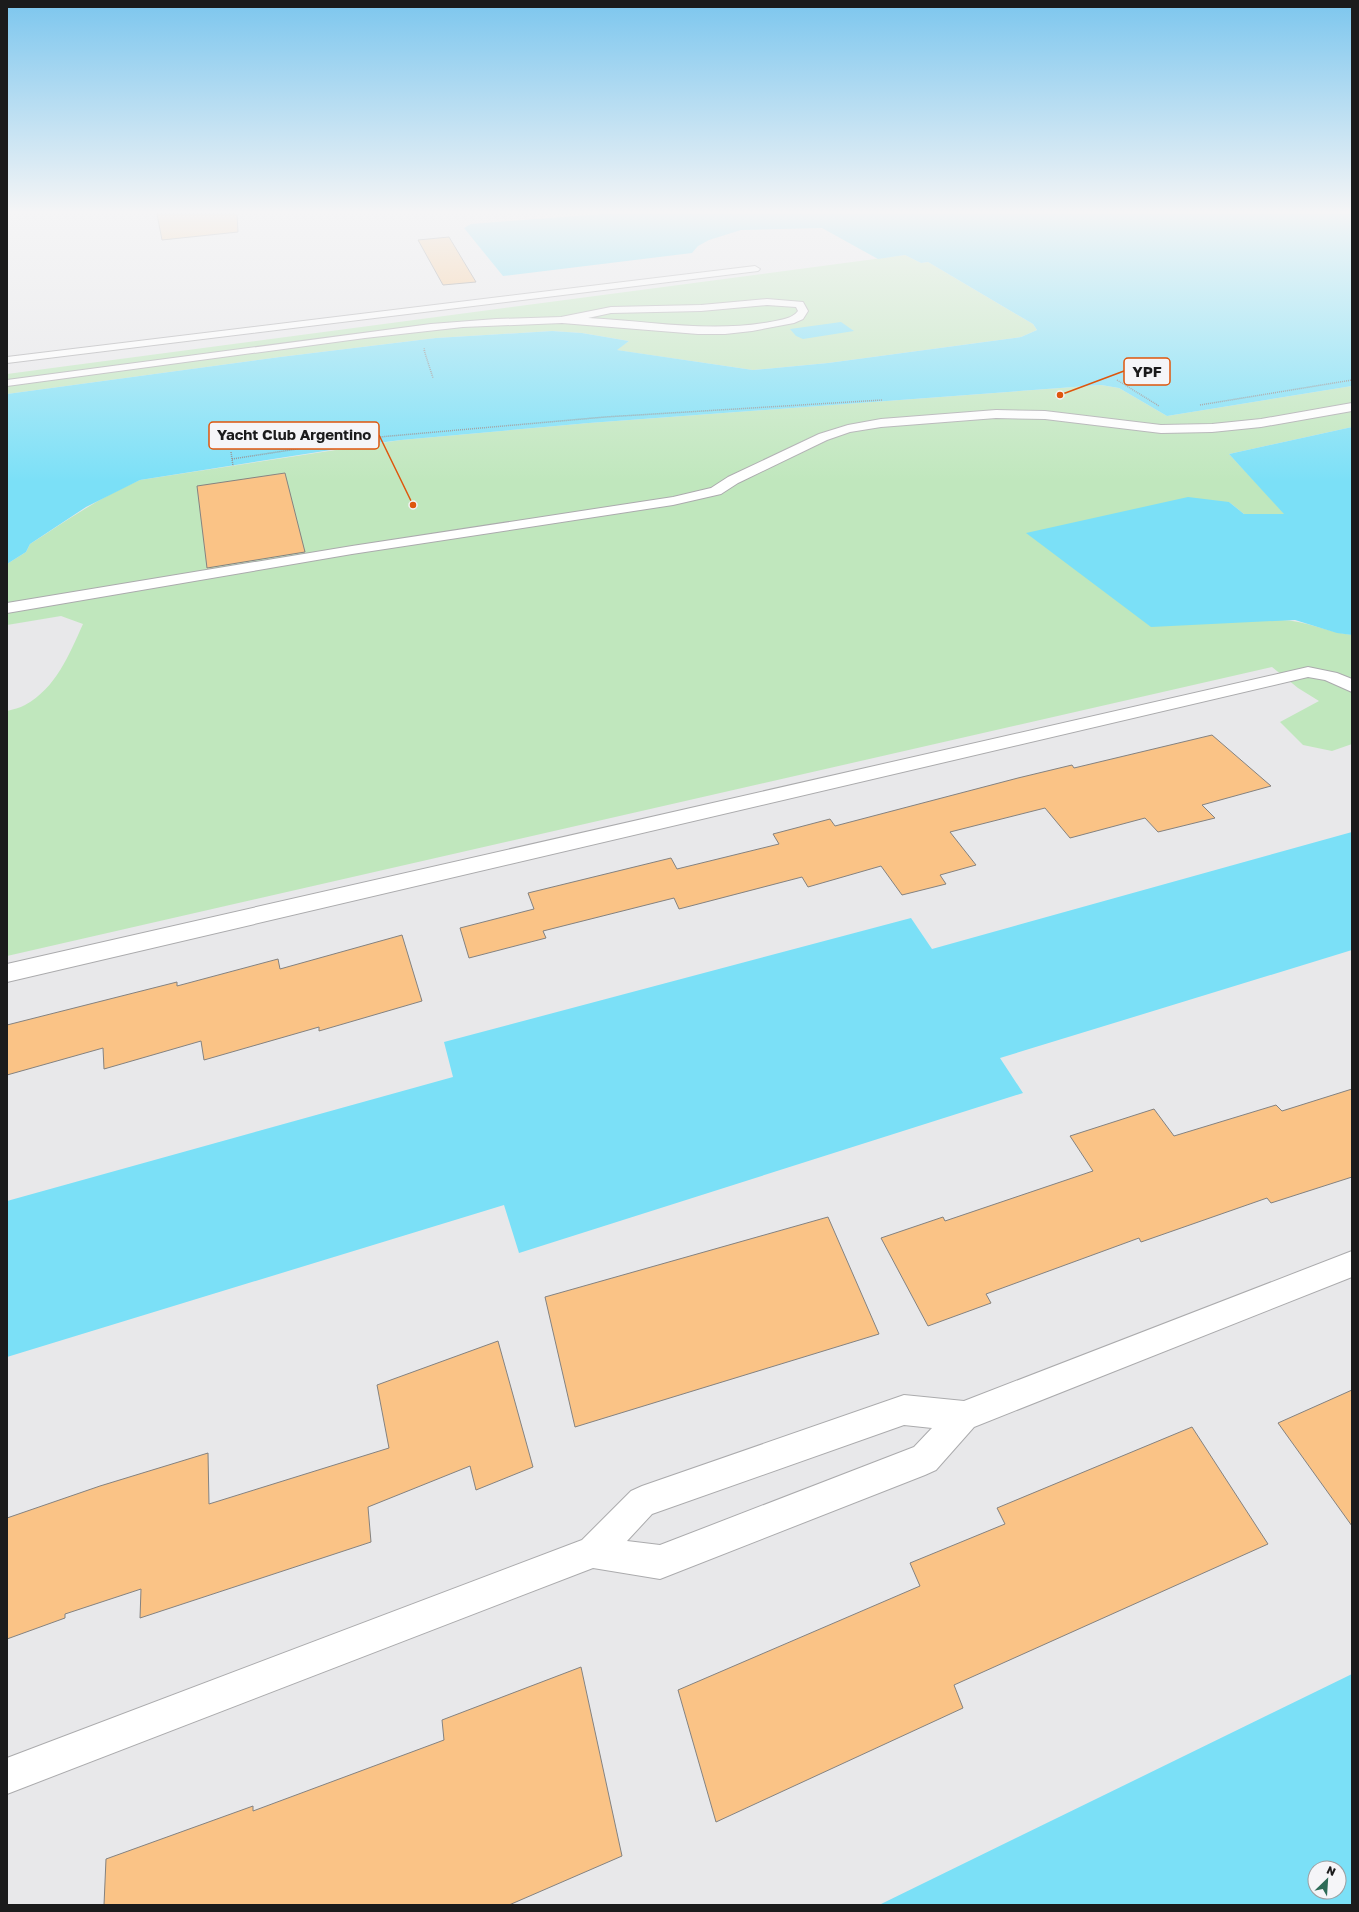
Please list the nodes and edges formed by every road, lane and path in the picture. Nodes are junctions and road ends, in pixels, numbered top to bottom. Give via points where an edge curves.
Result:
1 (474, 303) edge
2 (754, 303) edge
3 (787, 303) edge
4 (562, 320) junction
5 (424, 348) dead end
6 (7, 360) edge
7 (433, 378) dead end
8 (1117, 380) dead end
9 (1352, 380) edge
10 (7, 383) edge
11 (1265, 395) junction
12 (1269, 397) dead end
13 (882, 400) dead end
14 (1197, 406) dead end
15 (1352, 406) edge
16 (1160, 407) dead end
17 (231, 452) dead end
18 (232, 459) junction
19 (233, 466) dead end
20 (7, 608) edge
21 (1352, 687) edge
22 (7, 973) edge
23 (1352, 1264) edge
24 (964, 1416) junction
25 (593, 1552) junction
26 (7, 1776) edge

1 - 6 street
2 - 4 street via 701,308 611,310
3 - 4 street via 799,304 803,311 798,318 766,327 720,332
4 - 10 street via 489,322 370,334
5 - 7 path
8 - 16 path
9 - 11 path
11 - 12 path
11 - 14 path
13 - 18 path via 605,417 368,438
15 - 20 street via 1261,423 1212,428 1161,429 1045,415 996,414 881,423 823,437 733,480 716,491 673,501 352,550
17 - 18 path
18 - 19 path
21 - 22 street via 1332,676 1308,672
23 - 24 street
24 - 25 street via 904,1410 642,1502
24 - 25 street via 925,1459 660,1562
25 - 26 street

